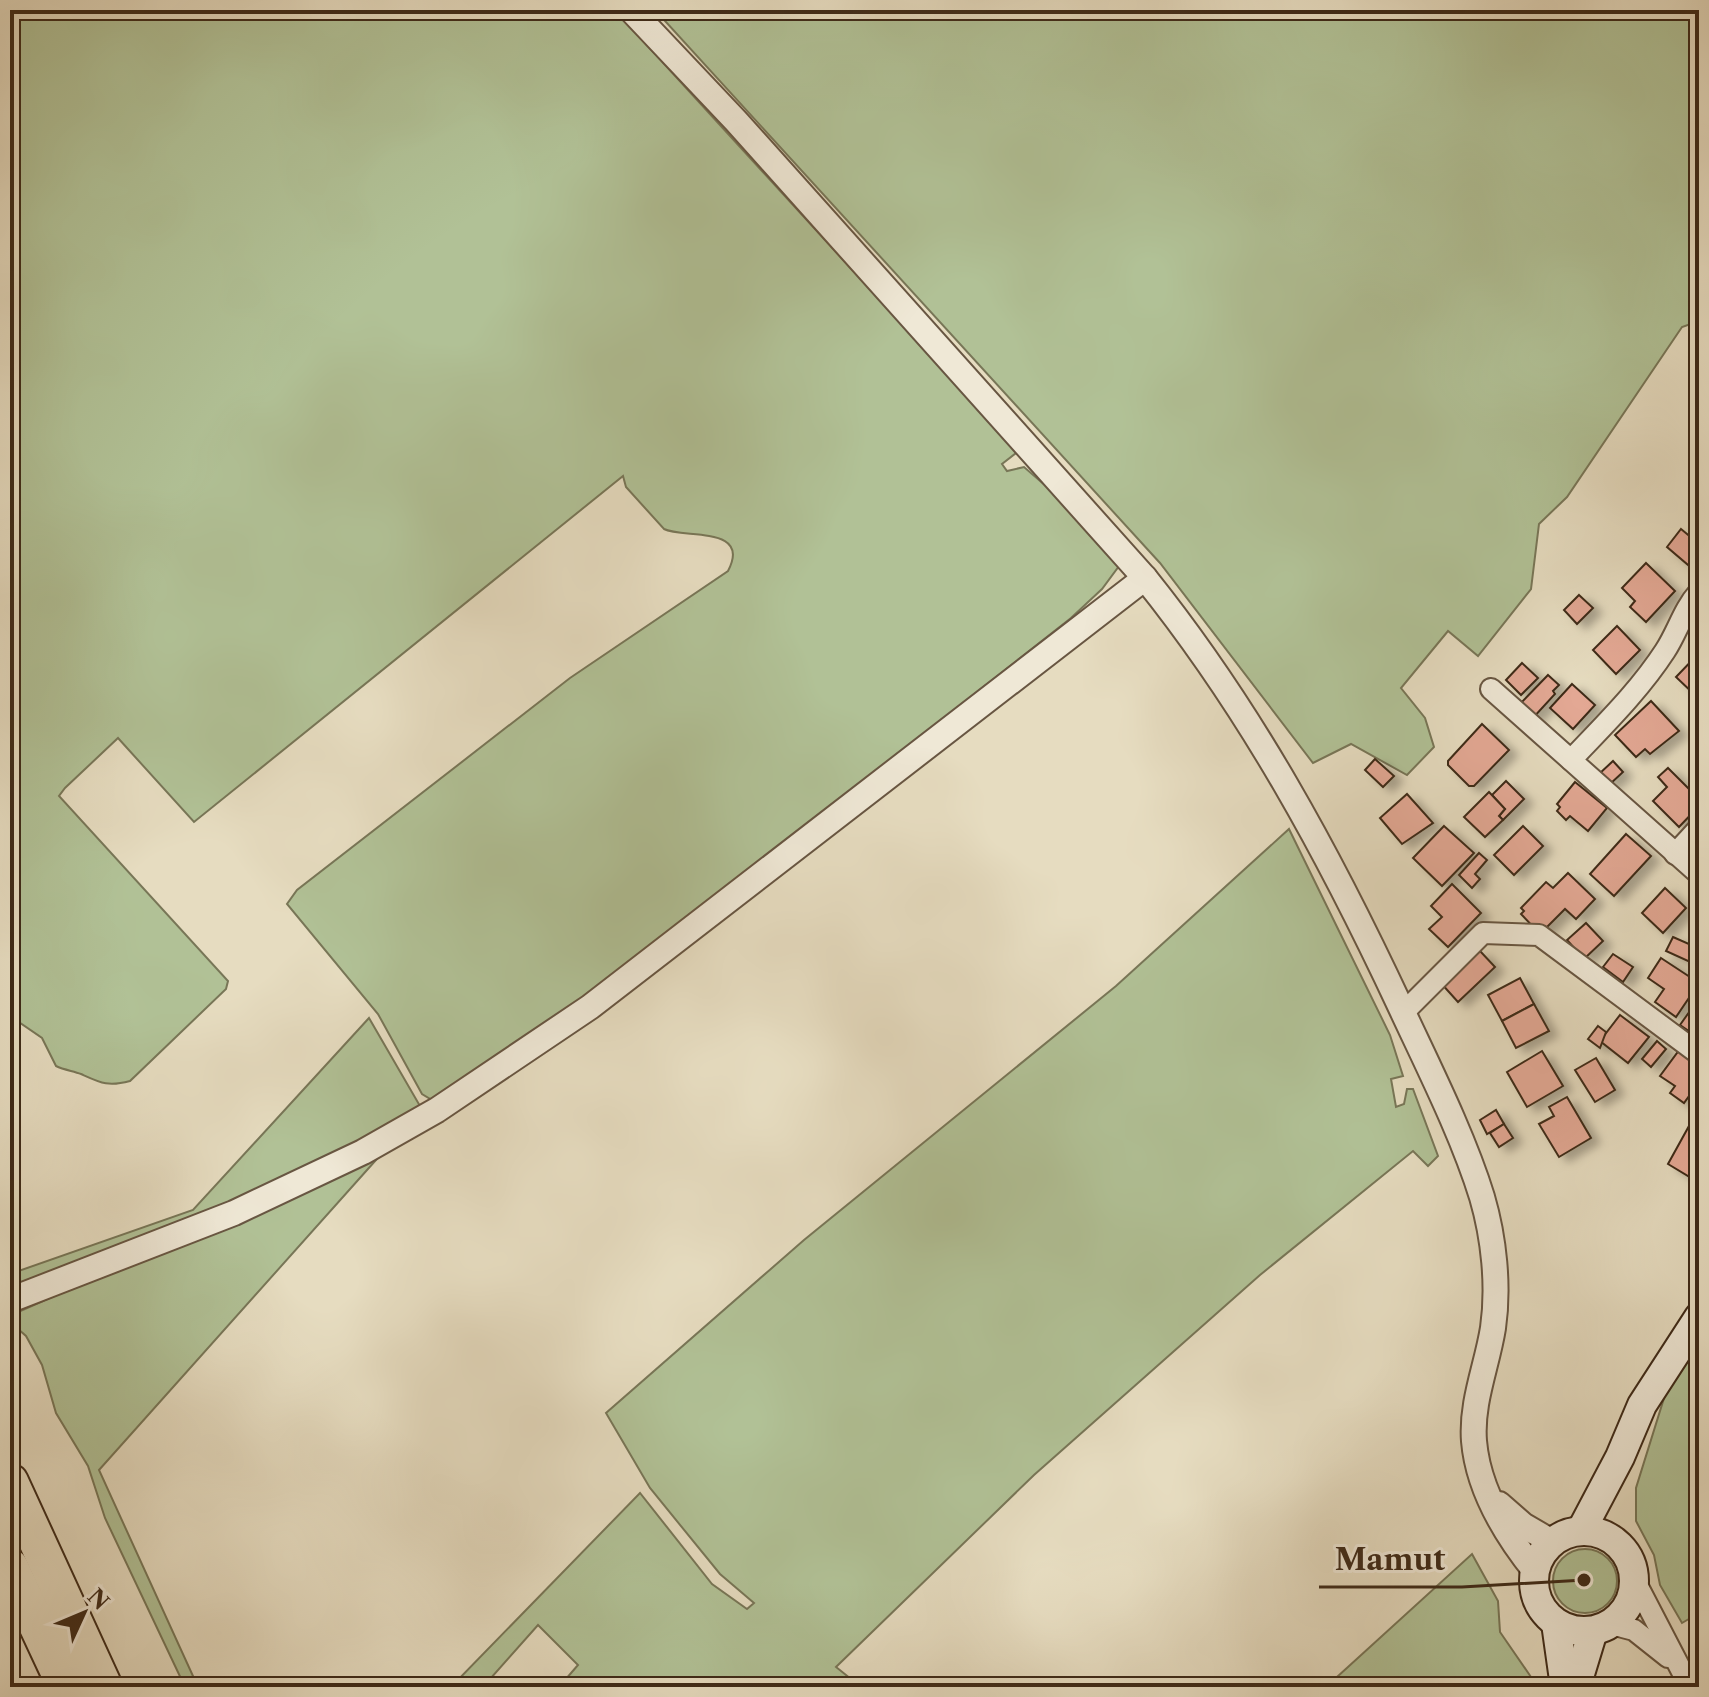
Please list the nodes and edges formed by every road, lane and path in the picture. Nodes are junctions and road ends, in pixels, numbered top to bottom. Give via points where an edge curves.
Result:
1 (631, 10) edge
2 (1145, 578) junction
3 (1699, 592) edge
4 (1491, 689) dead end
5 (1571, 760) junction
6 (1699, 828) edge
7 (1675, 854) junction
8 (1699, 874) edge
9 (1403, 1013) junction
10 (1699, 1054) edge
11 (11, 1300) edge
12 (1699, 1317) edge
13 (1620, 1457) junction
14 (10, 1482) edge
15 (1488, 1494) junction
16 (1582, 1529) junction
17 (1612, 1538) junction
18 (1552, 1542) junction
19 (10, 1567) edge
20 (1535, 1571) junction
21 (1635, 1581) junction
22 (1556, 1623) junction
23 (1602, 1627) junction
24 (1687, 1680) edge
25 (66, 1687) edge
26 (104, 1687) edge
27 (1565, 1687) edge
28 (1576, 1687) edge

1 - 2 street
2 - 9 street via 1201,648 1284,777
2 - 11 street via 590,1007 437,1110 234,1213
3 - 5 street via 1638,688
4 - 5 street
5 - 7 street
6 - 7 street
7 - 8 street
9 - 10 street via 1483,933 1539,935
9 - 15 street via 1482,1197 1493,1256 1495,1308 1474,1441
12 - 13 main road via 1642,1405
13 - 16 main road
13 - 17 main road
14 - 26 highway
15 - 18 street
15 - 20 street
16 - 17 main road
16 - 18 main road
17 - 21 main road via 1628,1558
18 - 20 main road via 1539,1554
19 - 25 highway
20 - 22 main road via 1539,1600
21 - 23 main road via 1625,1612
21 - 24 street
22 - 23 main road via 1575,1631
22 - 27 main road
23 - 24 street via 1634,1630 1654,1642
23 - 28 main road

